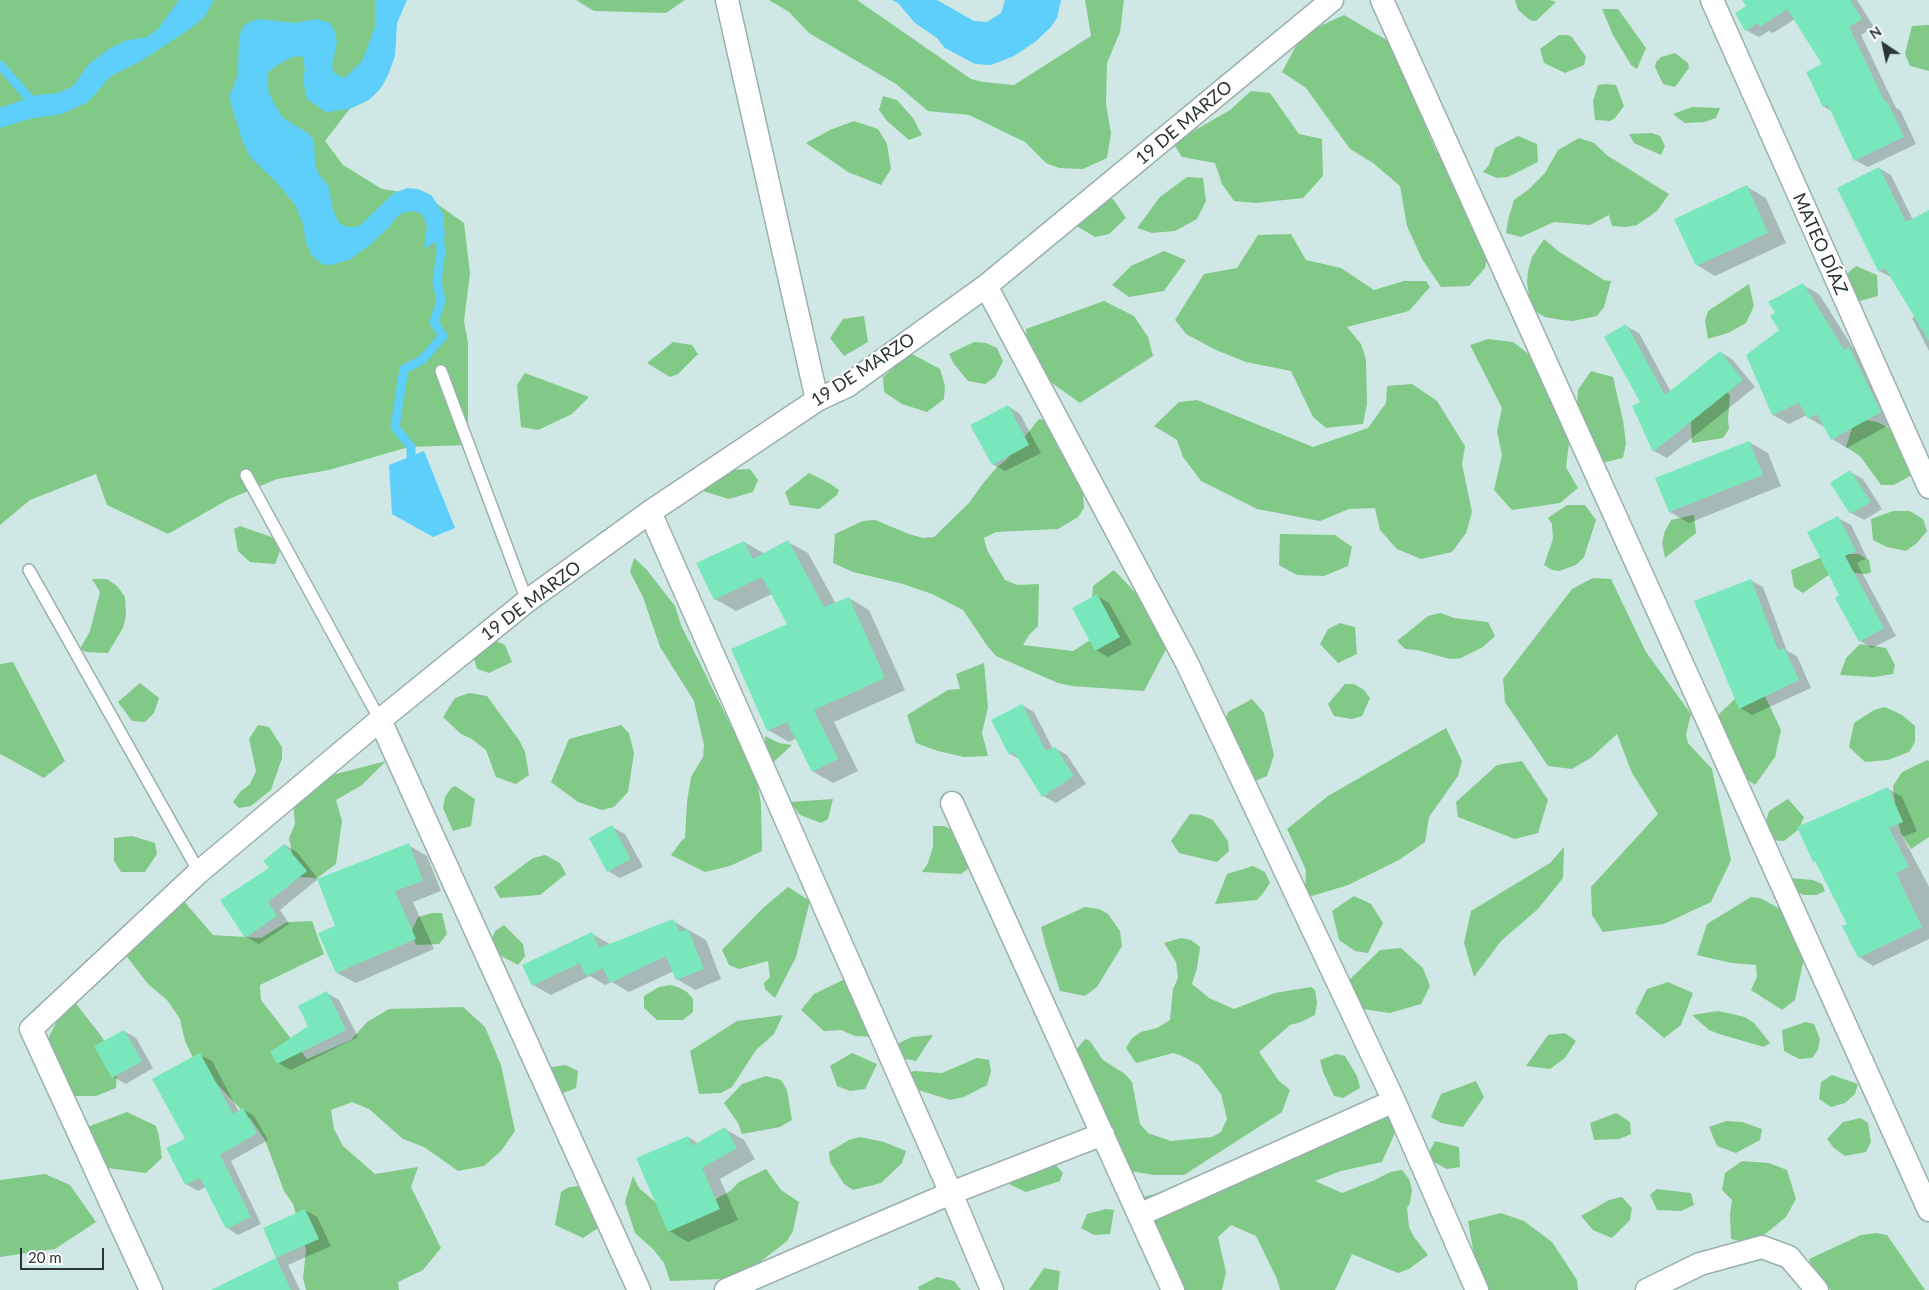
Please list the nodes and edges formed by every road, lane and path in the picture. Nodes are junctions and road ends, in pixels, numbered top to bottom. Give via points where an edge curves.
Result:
1 (727, 0) edge
2 (1332, 0) edge
3 (1382, 0) edge
4 (1712, 0) edge
5 (986, 286) junction
6 (441, 371) dead end
7 (817, 400) junction
8 (246, 475) dead end
9 (1929, 487) edge
10 (650, 512) junction
11 (29, 570) dead end
12 (527, 601) junction
13 (380, 720) junction
14 (952, 803) dead end
15 (199, 872) junction
16 (1394, 1102) junction
17 (1103, 1134) junction
18 (951, 1193) junction
19 (1929, 1210) edge
20 (1139, 1214) junction
21 (150, 1290) edge
22 (639, 1290) edge
23 (726, 1290) edge
24 (992, 1290) edge
25 (1173, 1290) edge
26 (1477, 1290) edge
27 (1647, 1290) edge
28 (1817, 1290) edge

1 - 7 street
2 - 5 street, 19 DE MARZO
3 - 19 street
4 - 9 street, MATEO DÍAZ
5 - 7 street, 19 DE MARZO via 846,386
5 - 16 street via 1187,663
6 - 12 lane
7 - 10 street, 19 DE MARZO
8 - 13 lane
10 - 12 street, 19 DE MARZO
10 - 18 street
11 - 15 lane
12 - 13 street, 19 DE MARZO
13 - 15 street, 19 DE MARZO
13 - 22 street
14 - 17 street
15 - 21 street, 19 DE MARZO via 31,1029
16 - 20 street
16 - 26 street
17 - 18 street
17 - 20 street
18 - 23 street
18 - 24 street
20 - 25 street
27 - 28 street via 1700,1264 1762,1248 1789,1257

